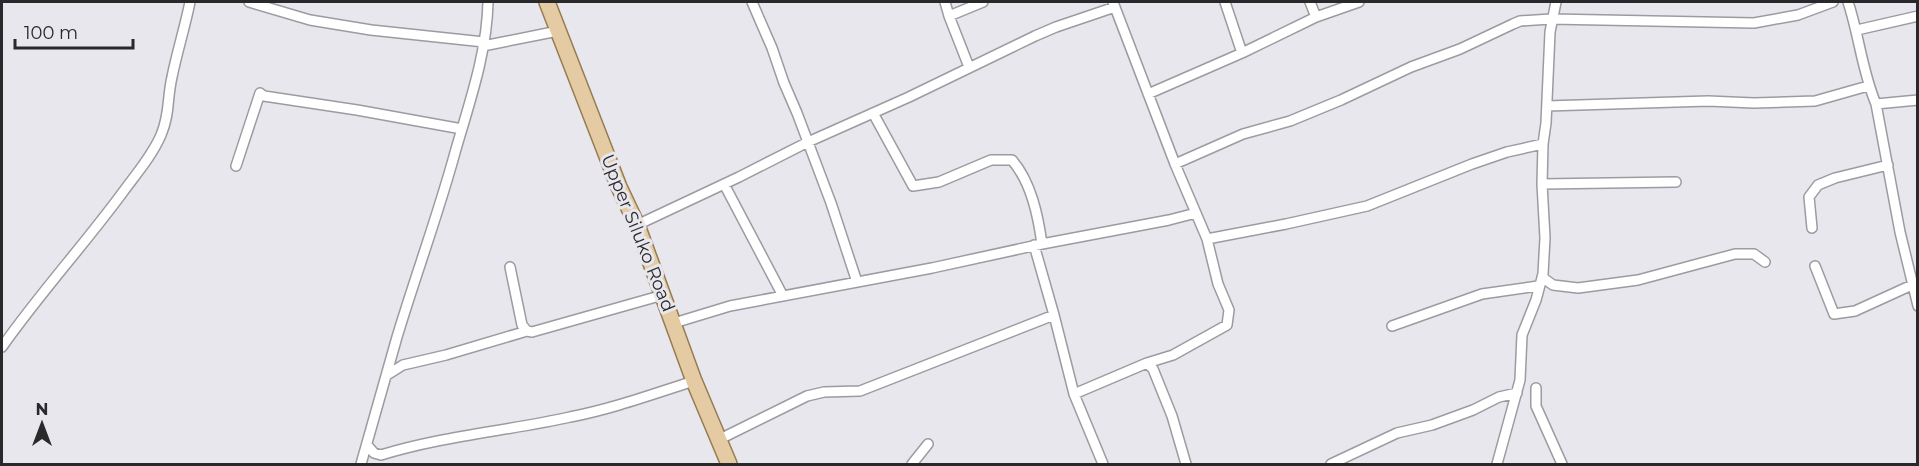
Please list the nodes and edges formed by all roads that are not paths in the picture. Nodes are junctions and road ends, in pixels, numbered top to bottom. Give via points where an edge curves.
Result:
1 (190, 2) edge
2 (249, 2) edge
3 (488, 2) edge
4 (547, 2) edge
5 (752, 2) edge
6 (945, 2) edge
7 (983, 2) edge
8 (1225, 2) edge
9 (1310, 2) edge
10 (1359, 2) edge
11 (1556, 2) edge
12 (1833, 2) edge
13 (1848, 2) edge
14 (1114, 4) edge
15 (949, 16) junction
16 (1917, 16) edge
17 (1316, 17) junction
18 (1551, 19) junction
19 (1857, 30) junction
20 (558, 31) junction
21 (484, 44) junction
22 (1242, 53) junction
23 (969, 67) junction
24 (1868, 86) junction
25 (1148, 94) junction
26 (1917, 100) edge
27 (1876, 104) junction
28 (1546, 106) junction
29 (873, 113) junction
30 (462, 129) junction
31 (808, 142) junction
32 (1543, 144) junction
33 (1175, 164) junction
34 (1888, 165) junction
35 (236, 166) dead end
36 (1676, 182) dead end
37 (724, 184) junction
38 (1542, 184) junction
39 (1196, 213) junction
40 (638, 225) junction
41 (1812, 228) dead end
42 (1208, 238) junction
43 (1038, 245) junction
44 (1765, 262) dead end
45 (1815, 266) dead end
46 (510, 267) dead end
47 (857, 282) junction
48 (1540, 282) junction
49 (1912, 285) junction
50 (663, 295) junction
51 (783, 296) junction
52 (1917, 306) edge
53 (1054, 315) junction
54 (674, 323) junction
55 (1392, 326) dead end
56 (526, 331) junction
57 (2, 347) edge
58 (1148, 363) junction
59 (387, 375) junction
60 (694, 381) junction
61 (1536, 388) dead end
62 (1517, 393) junction
63 (1074, 394) junction
64 (718, 440) junction
65 (928, 444) dead end
66 (367, 445) junction
67 (914, 464) edge
68 (361, 465) edge
69 (729, 465) edge
70 (1103, 465) edge
71 (1186, 465) edge
72 (1331, 465) edge
73 (1497, 465) edge
74 (1562, 465) edge

1 - 57 street via 171,78 168,113 153,150
2 - 21 street via 310,20
3 - 21 street
4 - 20 main road, Upper Siluko Road
5 - 31 street
6 - 15 street
7 - 15 street
8 - 22 street
9 - 17 street
10 - 17 street
11 - 18 street
12 - 18 street via 1798,15 1755,23
13 - 19 street
14 - 23 street
14 - 25 street
15 - 23 street
16 - 19 street
17 - 22 street
18 - 28 street
18 - 33 street via 1520,21 1290,121 1243,134
19 - 24 street
20 - 21 street
20 - 40 main road, Upper Siluko Road via 619,187
21 - 30 street
22 - 25 street
23 - 29 street
24 - 27 street
24 - 28 street via 1815,101
25 - 33 street
26 - 27 street
27 - 34 street
28 - 32 street
29 - 31 street
29 - 43 street via 913,186 939,182 991,160 1012,160 1021,170 1038,216
30 - 35 street via 260,93
30 - 59 street
31 - 37 street
31 - 47 street
32 - 38 street
32 - 42 street via 1472,164 1368,206
33 - 39 street
34 - 41 street via 1818,185 1809,197
34 - 49 street
36 - 38 street
37 - 40 street
37 - 51 street
38 - 48 street via 1545,238
39 - 42 street
39 - 43 street
40 - 50 main road, Upper Siluko Road
42 - 58 street via 1218,284 1229,309 1227,325 1173,355
43 - 47 street
43 - 53 street
44 - 48 street via 1755,254 1735,254 1638,280 1578,288
45 - 49 street via 1834,314 1856,310
46 - 56 street
47 - 51 street
48 - 55 street via 1482,294
48 - 62 street via 1522,335
49 - 52 street
50 - 54 main road, Upper Siluko Road
50 - 56 street
51 - 54 street via 730,306
53 - 63 street
53 - 64 street via 860,391 807,396
54 - 60 main road, Upper Siluko Road
56 - 59 street via 403,364
58 - 63 street
58 - 71 street via 1172,416
59 - 66 street
60 - 64 main road, Upper Siluko Road
60 - 66 street via 569,418 429,442 381,455
61 - 74 street via 1536,406
62 - 72 street via 1432,425 1397,433
62 - 73 street
63 - 70 street
64 - 69 main road, Upper Siluko Road
65 - 67 street
66 - 68 street

